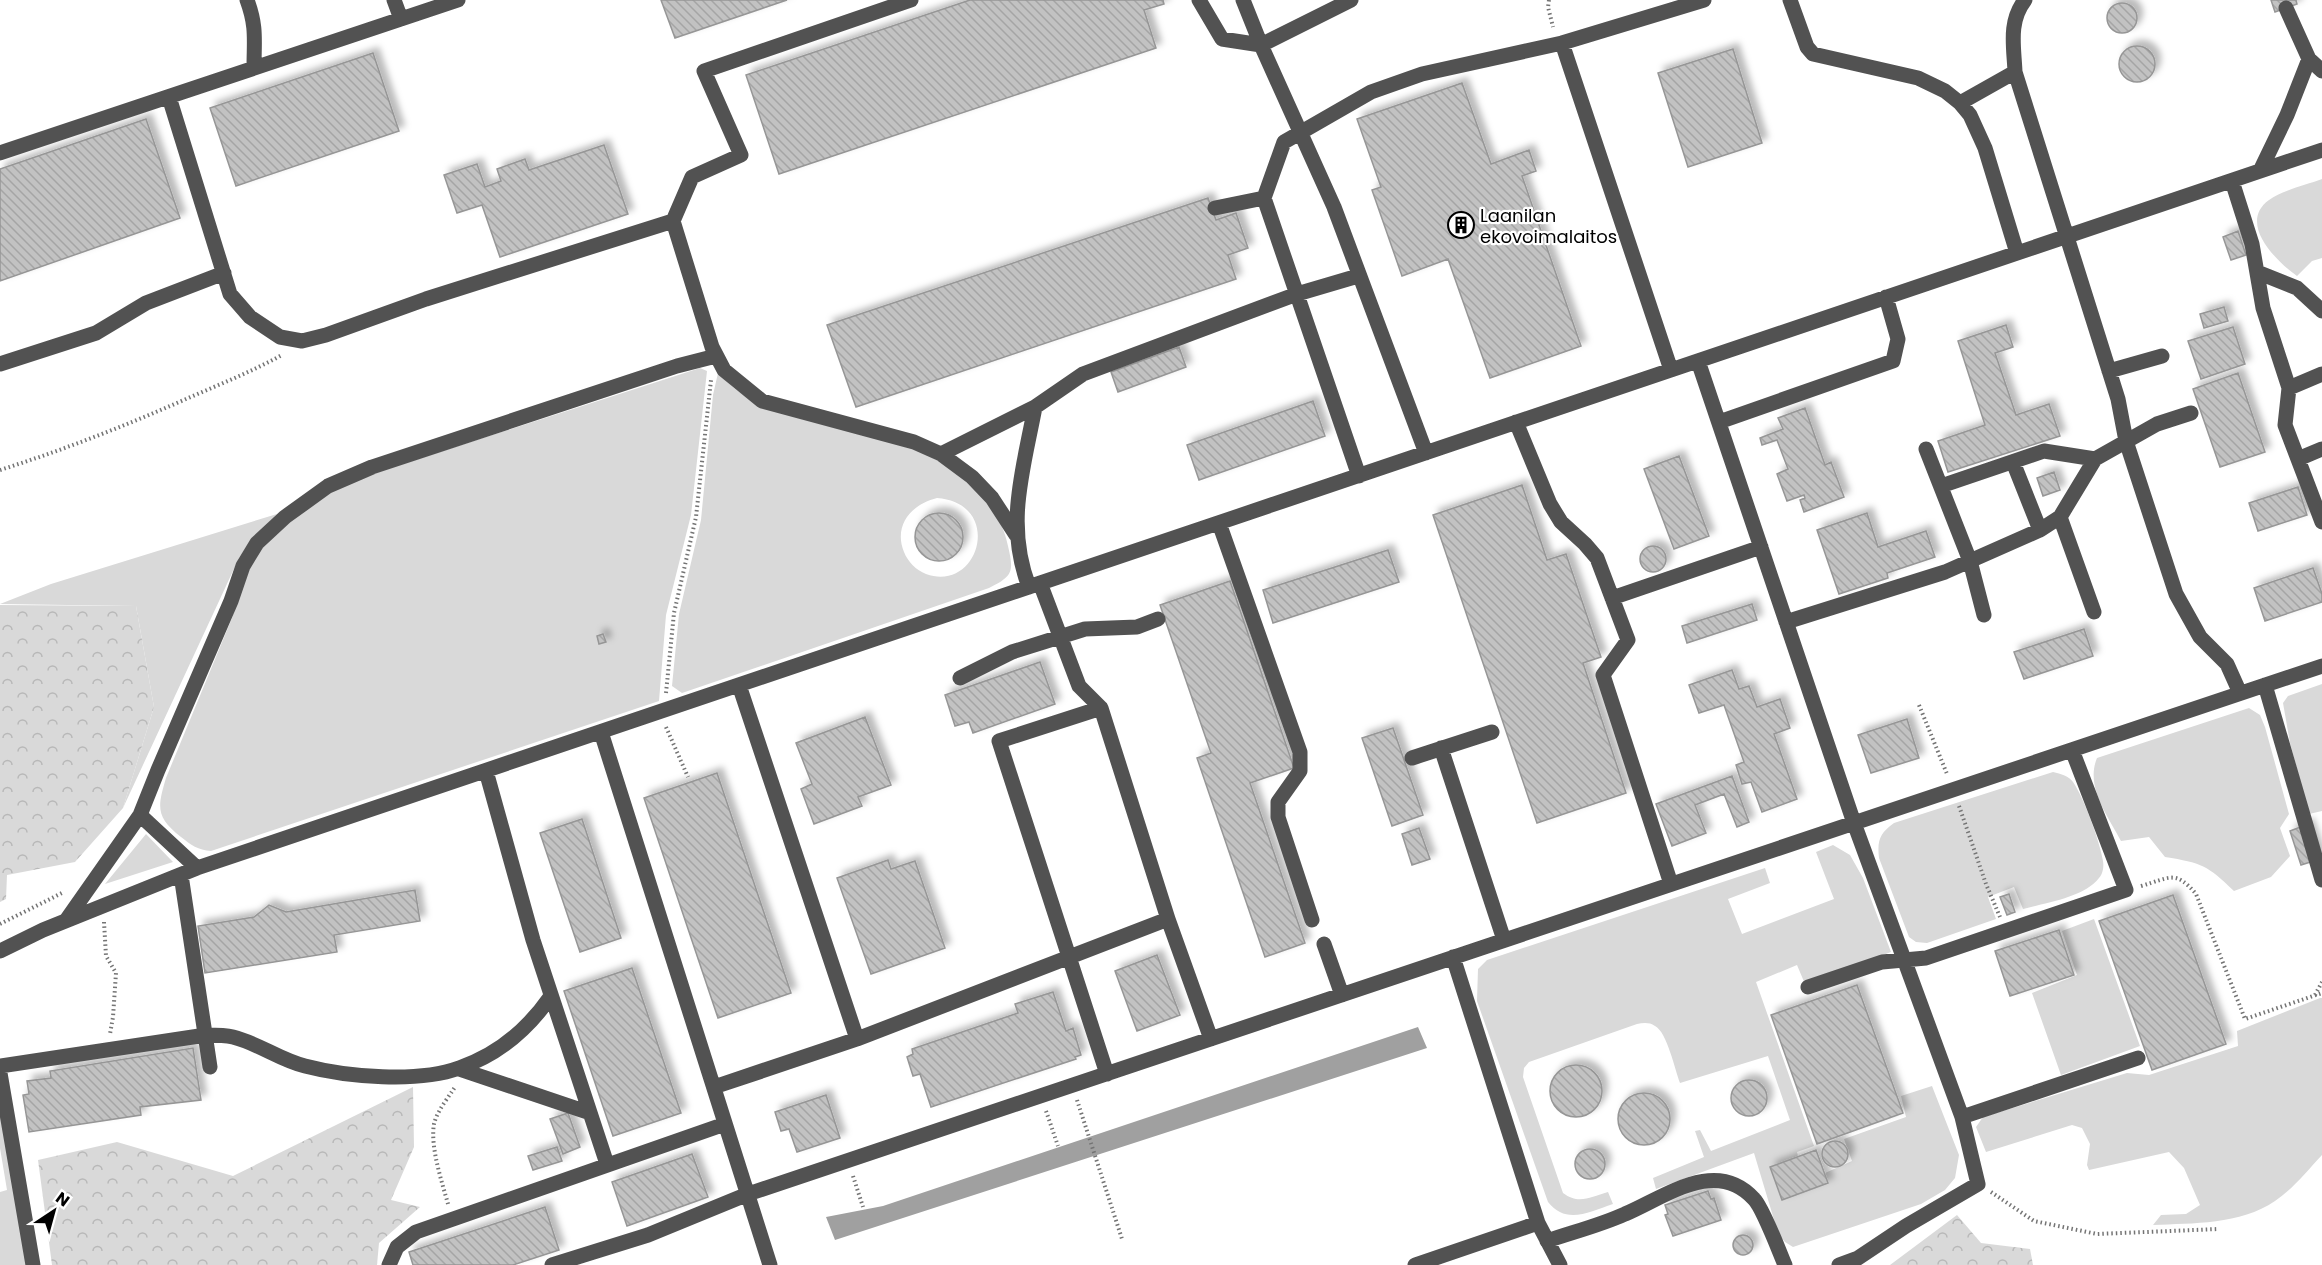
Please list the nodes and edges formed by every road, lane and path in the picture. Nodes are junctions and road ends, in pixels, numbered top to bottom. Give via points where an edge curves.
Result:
1 (247, 0) edge
2 (394, 0) edge
3 (458, 0) edge
4 (910, 0) edge
5 (1199, 0) edge
6 (1243, 0) edge
7 (1351, 0) edge
8 (1549, 0) edge
9 (1704, 0) edge
10 (1790, 0) edge
11 (2025, 0) edge
12 (2286, 8) dead end
13 (401, 19) junction
14 (1562, 43) junction
15 (1261, 45) junction
16 (2309, 59) junction
17 (254, 68) junction
18 (2322, 71) edge
19 (2015, 72) junction
20 (169, 97) junction
21 (1960, 103) junction
22 (1301, 132) junction
23 (2322, 150) edge
24 (0, 153) edge
25 (2260, 171) junction
26 (2232, 181) junction
27 (1264, 198) junction
28 (1215, 208) dead end
29 (673, 221) junction
30 (2065, 237) junction
31 (2017, 253) junction
32 (2257, 272) junction
33 (224, 273) junction
34 (1358, 276) junction
35 (1297, 294) junction
36 (1886, 297) junction
37 (2322, 311) edge
38 (302, 340) junction
39 (716, 356) junction
40 (2162, 356) dead end
41 (1698, 361) junction
42 (0, 364) edge
43 (1671, 370) junction
44 (2109, 371) junction
45 (2322, 374) edge
46 (2289, 388) junction
47 (1035, 407) junction
48 (2191, 413) dead end
49 (1516, 422) junction
50 (1719, 422) junction
51 (2126, 441) junction
52 (1926, 449) dead end
53 (2322, 449) edge
54 (1426, 453) junction
55 (941, 454) junction
56 (2095, 459) junction
57 (2298, 459) junction
58 (2013, 462) junction
59 (0, 470) edge
60 (1359, 476) junction
61 (1941, 486) junction
62 (2060, 518) junction
63 (2322, 522) edge
64 (1219, 523) junction
65 (2040, 530) junction
66 (1016, 535) junction
67 (1761, 547) junction
68 (1970, 561) junction
69 (1035, 585) junction
70 (1612, 598) junction
71 (2094, 612) dead end
72 (1984, 615) dead end
73 (1158, 619) dead end
74 (1786, 622) junction
75 (1060, 637) junction
76 (2322, 666) edge
77 (960, 678) dead end
78 (739, 685) junction
79 (2265, 685) junction
80 (2240, 693) junction
81 (1919, 705) dead end
82 (1101, 708) junction
83 (664, 711) junction
84 (601, 732) junction
85 (1492, 732) dead end
86 (1442, 748) junction
87 (2072, 750) junction
88 (1412, 758) dead end
89 (486, 771) junction
90 (688, 777) dead end
91 (1954, 789) junction
92 (140, 815) junction
93 (1854, 823) junction
94 (197, 868) junction
95 (181, 875) junction
96 (96, 876) junction
97 (2322, 880) edge
98 (1671, 884) junction
99 (2126, 890) junction
100 (102, 905) junction
101 (67, 919) junction
102 (1168, 919) junction
103 (1312, 920) dead end
104 (0, 924) edge
105 (2006, 931) junction
106 (1504, 940) junction
107 (1324, 944) dead end
108 (0, 951) edge
109 (1453, 957) junction
110 (1068, 958) junction
111 (1904, 960) junction
112 (2322, 982) edge
113 (1808, 987) dead end
114 (2322, 993) edge
115 (1342, 995) junction
116 (2315, 995) junction
117 (551, 996) junction
118 (206, 1035) junction
119 (857, 1039) junction
120 (1211, 1039) junction
121 (106, 1050) junction
122 (2138, 1058) dead end
123 (0, 1066) edge
124 (210, 1067) dead end
125 (459, 1069) junction
126 (0, 1073) edge
127 (1107, 1074) junction
128 (714, 1087) junction
129 (1041, 1096) junction
130 (590, 1113) junction
131 (1962, 1117) junction
132 (1083, 1119) dead end
133 (725, 1124) junction
134 (1058, 1146) dead end
135 (848, 1161) junction
136 (607, 1164) junction
137 (1978, 1184) junction
138 (748, 1194) junction
139 (863, 1207) dead end
140 (451, 1220) junction
141 (1538, 1223) junction
142 (2219, 1229) dead end
143 (1122, 1239) dead end
144 (1547, 1241) junction
145 (1853, 1262) edge
146 (33, 1265) edge
147 (388, 1265) edge
148 (552, 1265) edge
149 (770, 1265) edge
150 (1414, 1265) edge
151 (1560, 1265) edge
152 (1785, 1265) edge
153 (1839, 1265) edge

1 - 17 lane via 254,17
2 - 13 lane
3 - 13 lane
4 - 29 lane via 704,70 741,155 692,177
5 - 15 lane via 1222,39
6 - 15 lane
7 - 15 lane
8 - 14 path via 1553,27
9 - 14 lane
10 - 21 lane via 1813,54 1918,78
11 - 19 lane via 2017,10 2012,28
12 - 16 lane
13 - 17 lane
14 - 22 lane via 1422,74 1371,92
14 - 43 lane
15 - 22 lane
16 - 18 lane
16 - 25 lane
17 - 20 lane
19 - 21 lane
19 - 30 lane
20 - 24 lane
20 - 33 lane
21 - 31 lane via 1985,148
22 - 27 lane via 1284,142
22 - 34 lane via 1334,207
23 - 25 lane
25 - 26 lane
26 - 30 lane
26 - 32 lane
27 - 28 lane
27 - 35 lane
29 - 38 lane
29 - 39 lane
30 - 31 lane
30 - 44 lane
31 - 36 lane
32 - 37 lane via 2297,288
32 - 46 lane
33 - 38 lane via 230,294 250,318 280,338
33 - 42 lane via 146,303 96,333
34 - 35 lane
34 - 54 lane
35 - 47 lane via 1083,374
35 - 60 lane
36 - 41 lane
36 - 50 lane via 1898,339 1893,361
38 - 59 path via 291,351 257,369 61,451
39 - 55 lane via 724,370 762,401 914,442
39 - 83 path via 708,391 696,517 674,613
39 - 92 lane via 372,467 328,486 285,517 257,543 243,566
40 - 44 lane
41 - 43 lane
41 - 50 lane
43 - 49 lane
44 - 51 lane
45 - 46 lane
46 - 57 lane via 2284,425
47 - 55 lane
47 - 66 lane via 1016,506
48 - 51 lane via 2157,424
49 - 54 lane
49 - 70 lane via 1550,504 1561,522 1597,558
50 - 67 lane
51 - 56 lane
51 - 80 lane via 2176,594 2200,637 2227,664
52 - 61 lane
53 - 57 lane
54 - 60 lane
55 - 66 lane via 992,498
56 - 58 lane via 2044,451
56 - 62 lane
57 - 63 lane
58 - 61 lane
58 - 65 lane
60 - 64 lane
61 - 68 lane
62 - 65 lane
62 - 71 lane
64 - 69 lane
64 - 103 lane via 1300,753 1300,771 1278,802 1278,817
65 - 68 lane
66 - 69 lane via 1021,567
67 - 70 lane
67 - 74 lane
68 - 72 lane
68 - 74 lane
69 - 75 lane
69 - 78 lane
70 - 98 lane via 1628,640 1603,675
73 - 75 lane via 1137,627 1085,629
74 - 93 lane
75 - 77 lane via 1012,652
75 - 82 lane via 1079,686
76 - 79 lane
78 - 83 lane
78 - 119 lane
79 - 80 lane
79 - 97 lane
80 - 87 lane
81 - 91 path
82 - 102 lane
82 - 110 lane via 999,741
83 - 84 lane
83 - 90 path via 667,731
84 - 89 lane
84 - 128 lane
85 - 86 lane
86 - 88 lane
86 - 106 lane
87 - 91 lane
87 - 99 lane
89 - 94 lane
89 - 117 lane
91 - 93 lane
91 - 105 path
92 - 94 lane
92 - 96 lane
93 - 98 lane
93 - 111 lane
94 - 95 lane
95 - 100 lane
95 - 118 lane
96 - 101 lane
96 - 104 path
98 - 106 lane
99 - 105 lane
99 - 116 path via 2174,877 2184,880 2196,894 2246,1019
100 - 101 lane
100 - 121 path via 106,956 116,973 114,1017
101 - 108 lane
102 - 110 lane
102 - 120 lane
105 - 111 lane via 1926,958
106 - 109 lane
107 - 115 lane
109 - 115 lane
109 - 141 lane
110 - 119 lane
110 - 127 lane
111 - 113 lane via 1882,962
111 - 131 lane
112 - 116 path
114 - 116 path
115 - 120 lane
117 - 125 lane via 514,1039
117 - 130 lane
118 - 121 lane
118 - 124 lane
118 - 125 lane via 233,1036 303,1066 343,1074 396,1077
119 - 128 lane
120 - 127 lane
121 - 123 lane
122 - 131 lane
125 - 130 lane
125 - 140 path via 455,1086 435,1124 436,1158
126 - 146 lane
127 - 129 lane
128 - 133 lane
129 - 134 path
129 - 135 lane
130 - 136 lane
131 - 137 lane
132 - 143 path
133 - 136 lane
133 - 138 lane
135 - 138 lane
135 - 139 path
136 - 140 lane
137 - 142 path via 2034,1221 2097,1234
137 - 145 lane
138 - 148 lane via 648,1235
138 - 149 lane
140 - 147 lane via 416,1232 397,1247
141 - 144 lane
141 - 150 lane
144 - 151 lane
144 - 152 lane via 1624,1215 1693,1182 1718,1180 1739,1185 1756,1200
145 - 153 lane

